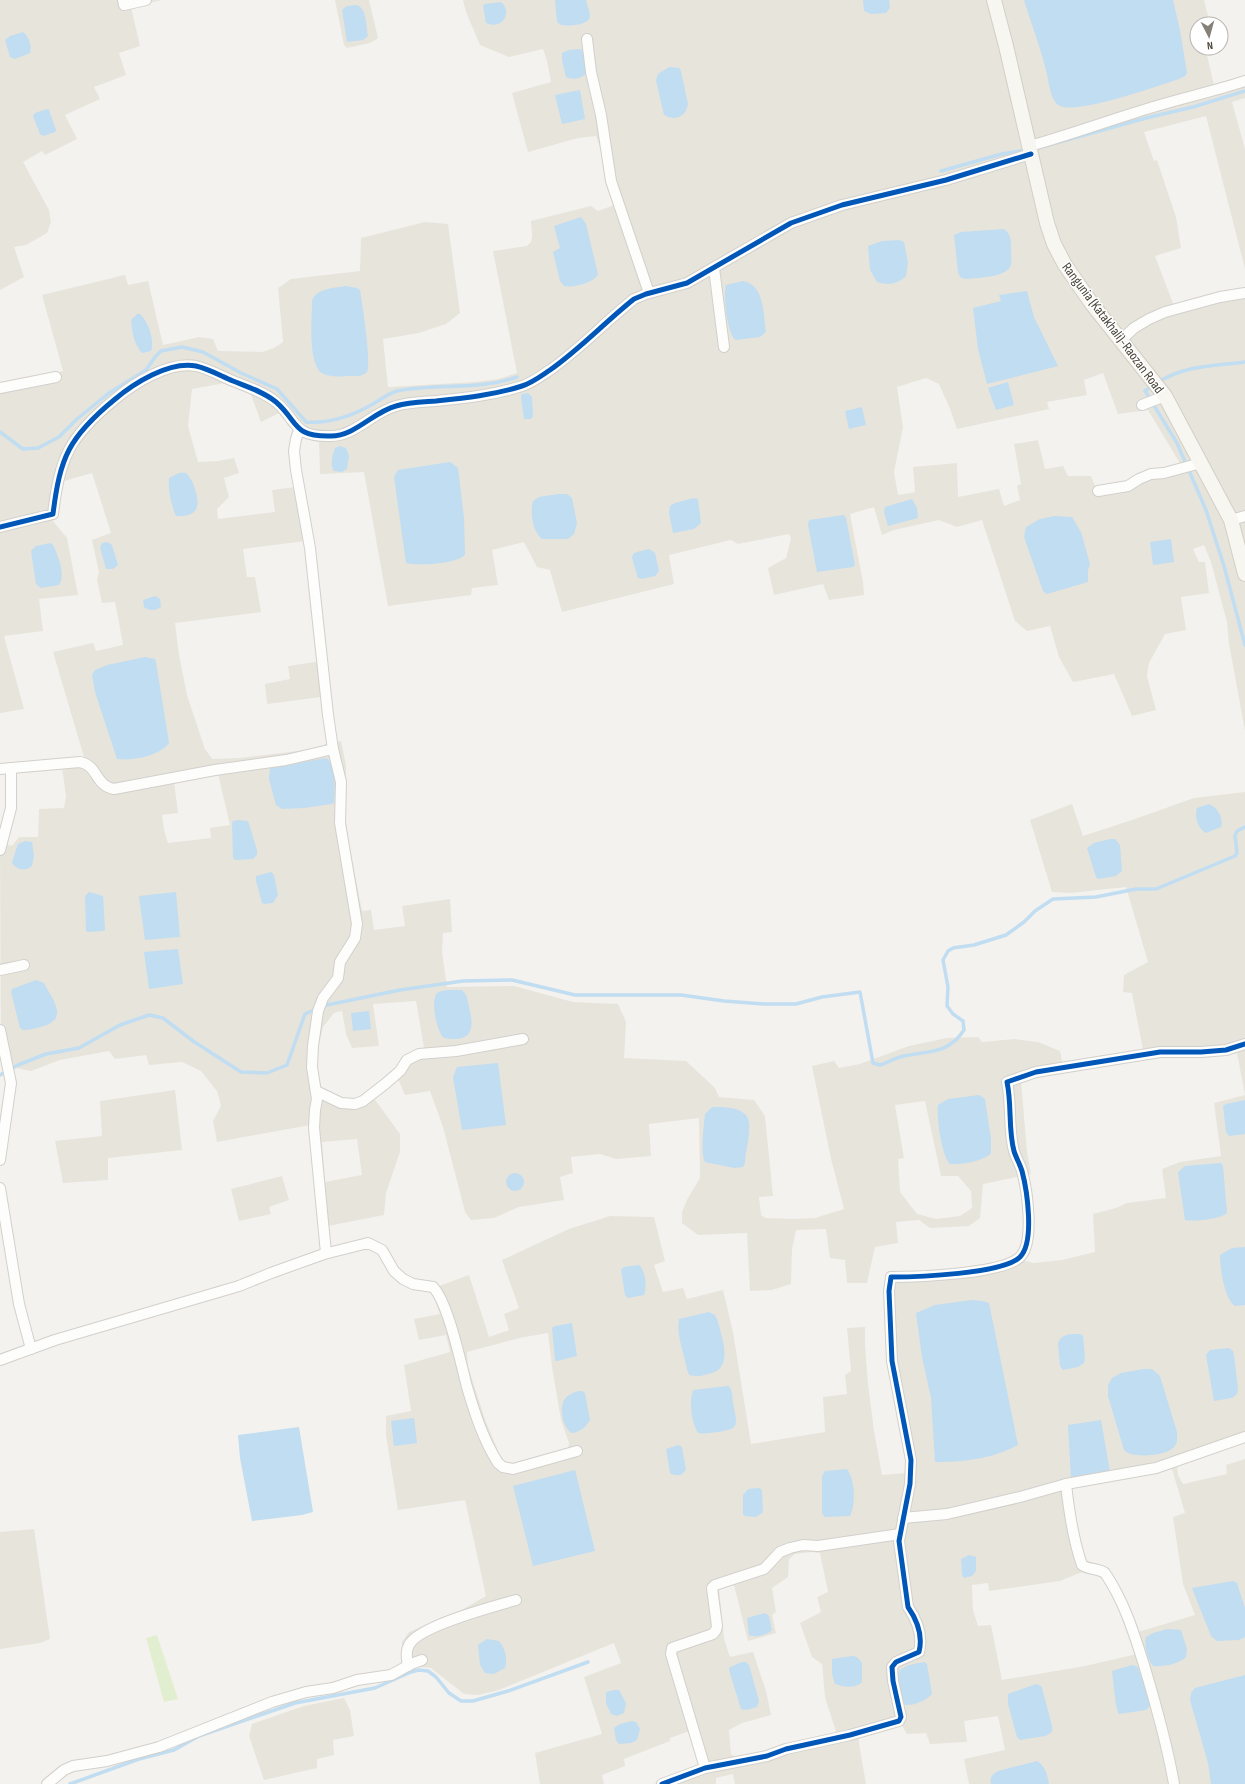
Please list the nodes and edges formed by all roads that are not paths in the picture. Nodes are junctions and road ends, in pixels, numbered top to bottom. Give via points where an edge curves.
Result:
1 (123, 0) edge
2 (146, 0) edge
3 (994, 0) edge
4 (587, 39) dead end
5 (1245, 81) edge
6 (1030, 150) junction
7 (714, 268) junction
8 (649, 293) junction
9 (1245, 293) edge
10 (1121, 340) junction
11 (724, 347) dead end
12 (56, 377) dead end
13 (0, 388) edge
14 (299, 430) junction
15 (1198, 464) junction
16 (1098, 491) dead end
17 (1245, 516) edge
18 (1230, 520) junction
19 (0, 527) edge
20 (1245, 574) edge
21 (333, 749) junction
22 (11, 768) junction
23 (0, 769) edge
24 (0, 850) edge
25 (24, 965) dead end
26 (0, 970) edge
27 (0, 1030) edge
28 (523, 1039) dead end
29 (1245, 1044) edge
30 (316, 1091) junction
31 (0, 1160) edge
32 (0, 1188) edge
33 (326, 1254) junction
34 (31, 1348) junction
35 (0, 1360) edge
36 (1245, 1437) edge
37 (578, 1451) dead end
38 (1066, 1484) junction
39 (903, 1518) junction
40 (900, 1534) junction
41 (516, 1600) dead end
42 (422, 1660) dead end
43 (408, 1666) junction
44 (705, 1768) junction
45 (47, 1784) edge
46 (662, 1784) edge
47 (1174, 1784) edge

1 - 2 street via 124,5
3 - 6 main road, Rangunia (Katakhali)-Raozan Road
4 - 8 street via 610,181
5 - 6 street via 1151,107
6 - 7 street via 946,180 842,205 791,223
6 - 10 main road, Rangunia (Katakhali)-Raozan Road via 1054,244 1092,304
7 - 8 street via 688,284
7 - 11 street
8 - 14 street via 634,300 556,366 524,386 484,395 395,406 340,435 309,435
9 - 10 street via 1165,312 1139,325
10 - 15 main road, Rangunia (Katakhali)-Raozan Road via 1149,376 1155,399
12 - 13 street
14 - 19 street via 276,402 256,390 195,366 163,371 138,382 122,393 77,435 64,458 53,514
14 - 21 street via 294,451 296,470 310,548
15 - 16 street via 1151,474 1123,488
15 - 18 main road, Rangunia (Katakhali)-Raozan Road
17 - 18 street
18 - 20 main road, Rangunia (Katakhali)-Raozan Road
21 - 22 street via 286,760 208,771 114,789 103,784 91,766 80,762
21 - 30 street via 341,782 340,822 357,924 355,938 340,962 338,978 323,998 318,1011 312,1068
22 - 23 street
22 - 24 street via 11,808
25 - 26 street
27 - 31 street via 11,1083
28 - 30 street via 456,1051 419,1054 407,1060 385,1084 355,1104 341,1103
29 - 39 street via 1226,1050 1160,1052 1036,1072 1007,1082 1011,1138 1022,1171 1028,1216 1025,1246 1020,1257 1013,1262 975,1271 891,1277 889,1291 892,1361 911,1460 910,1484
30 - 33 street via 314,1128
32 - 34 street via 19,1304
33 - 34 street via 214,1294
33 - 37 street via 372,1244 382,1250 394,1271 403,1279 436,1290 450,1326 478,1424 491,1452 502,1467 513,1469
34 - 35 street
36 - 38 street via 1156,1468
38 - 39 street via 947,1514
38 - 47 street via 1069,1515 1082,1566 1105,1573 1125,1608 1160,1717
39 - 40 street
40 - 44 street via 908,1607 914,1616 921,1643 919,1652 896,1662 892,1667 901,1717 899,1721 786,1749 768,1756
40 - 44 street via 790,1548 780,1552 764,1569 712,1588 716,1630 713,1634 672,1648 671,1654
41 - 43 street via 447,1622 416,1637 409,1644 406,1653
42 - 43 street
43 - 45 street via 391,1675 357,1680 272,1702 159,1747 107,1761 73,1766
44 - 46 street

